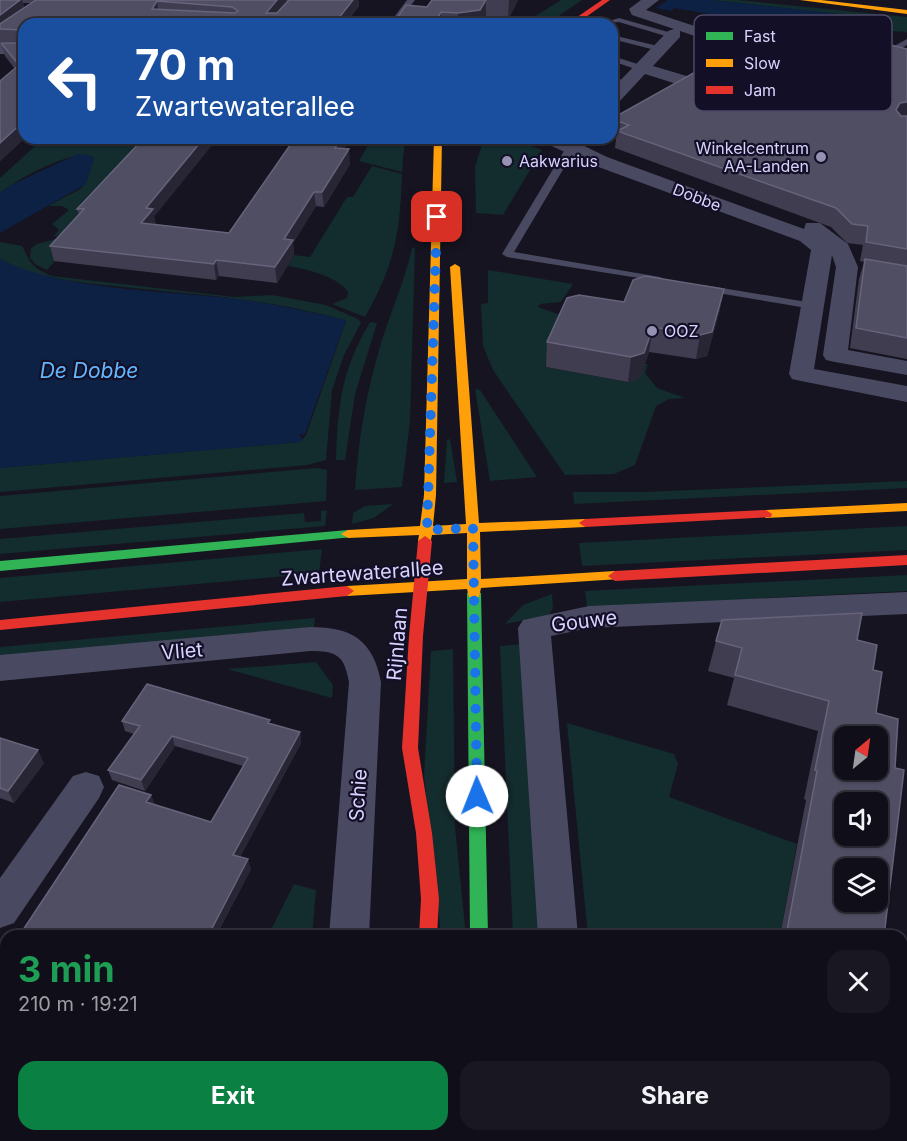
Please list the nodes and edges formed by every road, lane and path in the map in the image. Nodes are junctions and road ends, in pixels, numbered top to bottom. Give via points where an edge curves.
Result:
1 (411, 0) edge
2 (593, 0) edge
3 (608, 0) edge
4 (652, 0) edge
5 (803, 0) edge
6 (831, 0) edge
7 (907, 10) edge
8 (398, 18) edge
9 (567, 18) edge
10 (580, 18) edge
11 (618, 20) edge
12 (694, 31) edge
13 (673, 35) joint
14 (618, 39) edge
15 (907, 41) edge
16 (0, 49) edge
17 (659, 49) junction
18 (18, 50) edge
19 (892, 51) edge
20 (892, 52) edge
21 (907, 54) edge
22 (618, 60) edge
23 (641, 68) junction
24 (694, 81) edge
25 (619, 82) edge
26 (691, 83) junction
27 (694, 84) edge
28 (671, 95) edge
29 (438, 144) edge
30 (570, 144) edge
31 (576, 144) edge
32 (604, 144) edge
33 (827, 248) junction
34 (454, 253) dead end
35 (674, 283) edge
36 (695, 286) edge
37 (813, 306) junction
38 (907, 368) edge
39 (907, 394) edge
40 (907, 507) edge
41 (473, 528) junction
42 (427, 530) junction
43 (907, 560) edge
44 (0, 566) edge
45 (473, 585) junction
46 (422, 588) junction
47 (907, 603) edge
48 (0, 625) edge
49 (358, 656) joint
50 (0, 668) edge
51 (86, 787) dead end
52 (0, 910) edge
53 (349, 930) edge
54 (428, 930) edge
55 (479, 930) edge
56 (558, 930) edge

1 - 8 lane
2 - 9 street
3 - 10 street
4 - 12 street via 637,12
5 - 7 street
6 - 7 street
11 - 13 lane
13 - 17 street
14 - 17 lane
15 - 19 lane
16 - 18 street
17 - 23 street
20 - 21 lane
22 - 23 lane
23 - 25 street
23 - 26 street
24 - 26 street
26 - 27 street
26 - 28 street
29 - 42 street, Rijnlaan
30 - 35 lane via 507,254
31 - 33 street, Dobbe via 600,162 807,237
32 - 33 street via 798,220
33 - 37 street
33 - 38 street via 857,269 835,355
34 - 41 street
36 - 37 lane
37 - 39 street via 801,374
40 - 41 street, Zwartewaterallee
41 - 42 street, Zwartewaterallee
41 - 45 street
42 - 44 street, Zwartewaterallee
42 - 46 street, Rijnlaan
43 - 45 street, Zwartewaterallee
45 - 46 street, Zwartewaterallee
45 - 55 street
46 - 48 street, Zwartewaterallee via 335,592
46 - 54 street, Rijnlaan via 410,748 425,844
47 - 56 street, Gouwe via 589,617 534,628
49 - 50 street, Vliet via 340,642 310,639
49 - 53 street, Schie via 365,682
51 - 52 street

